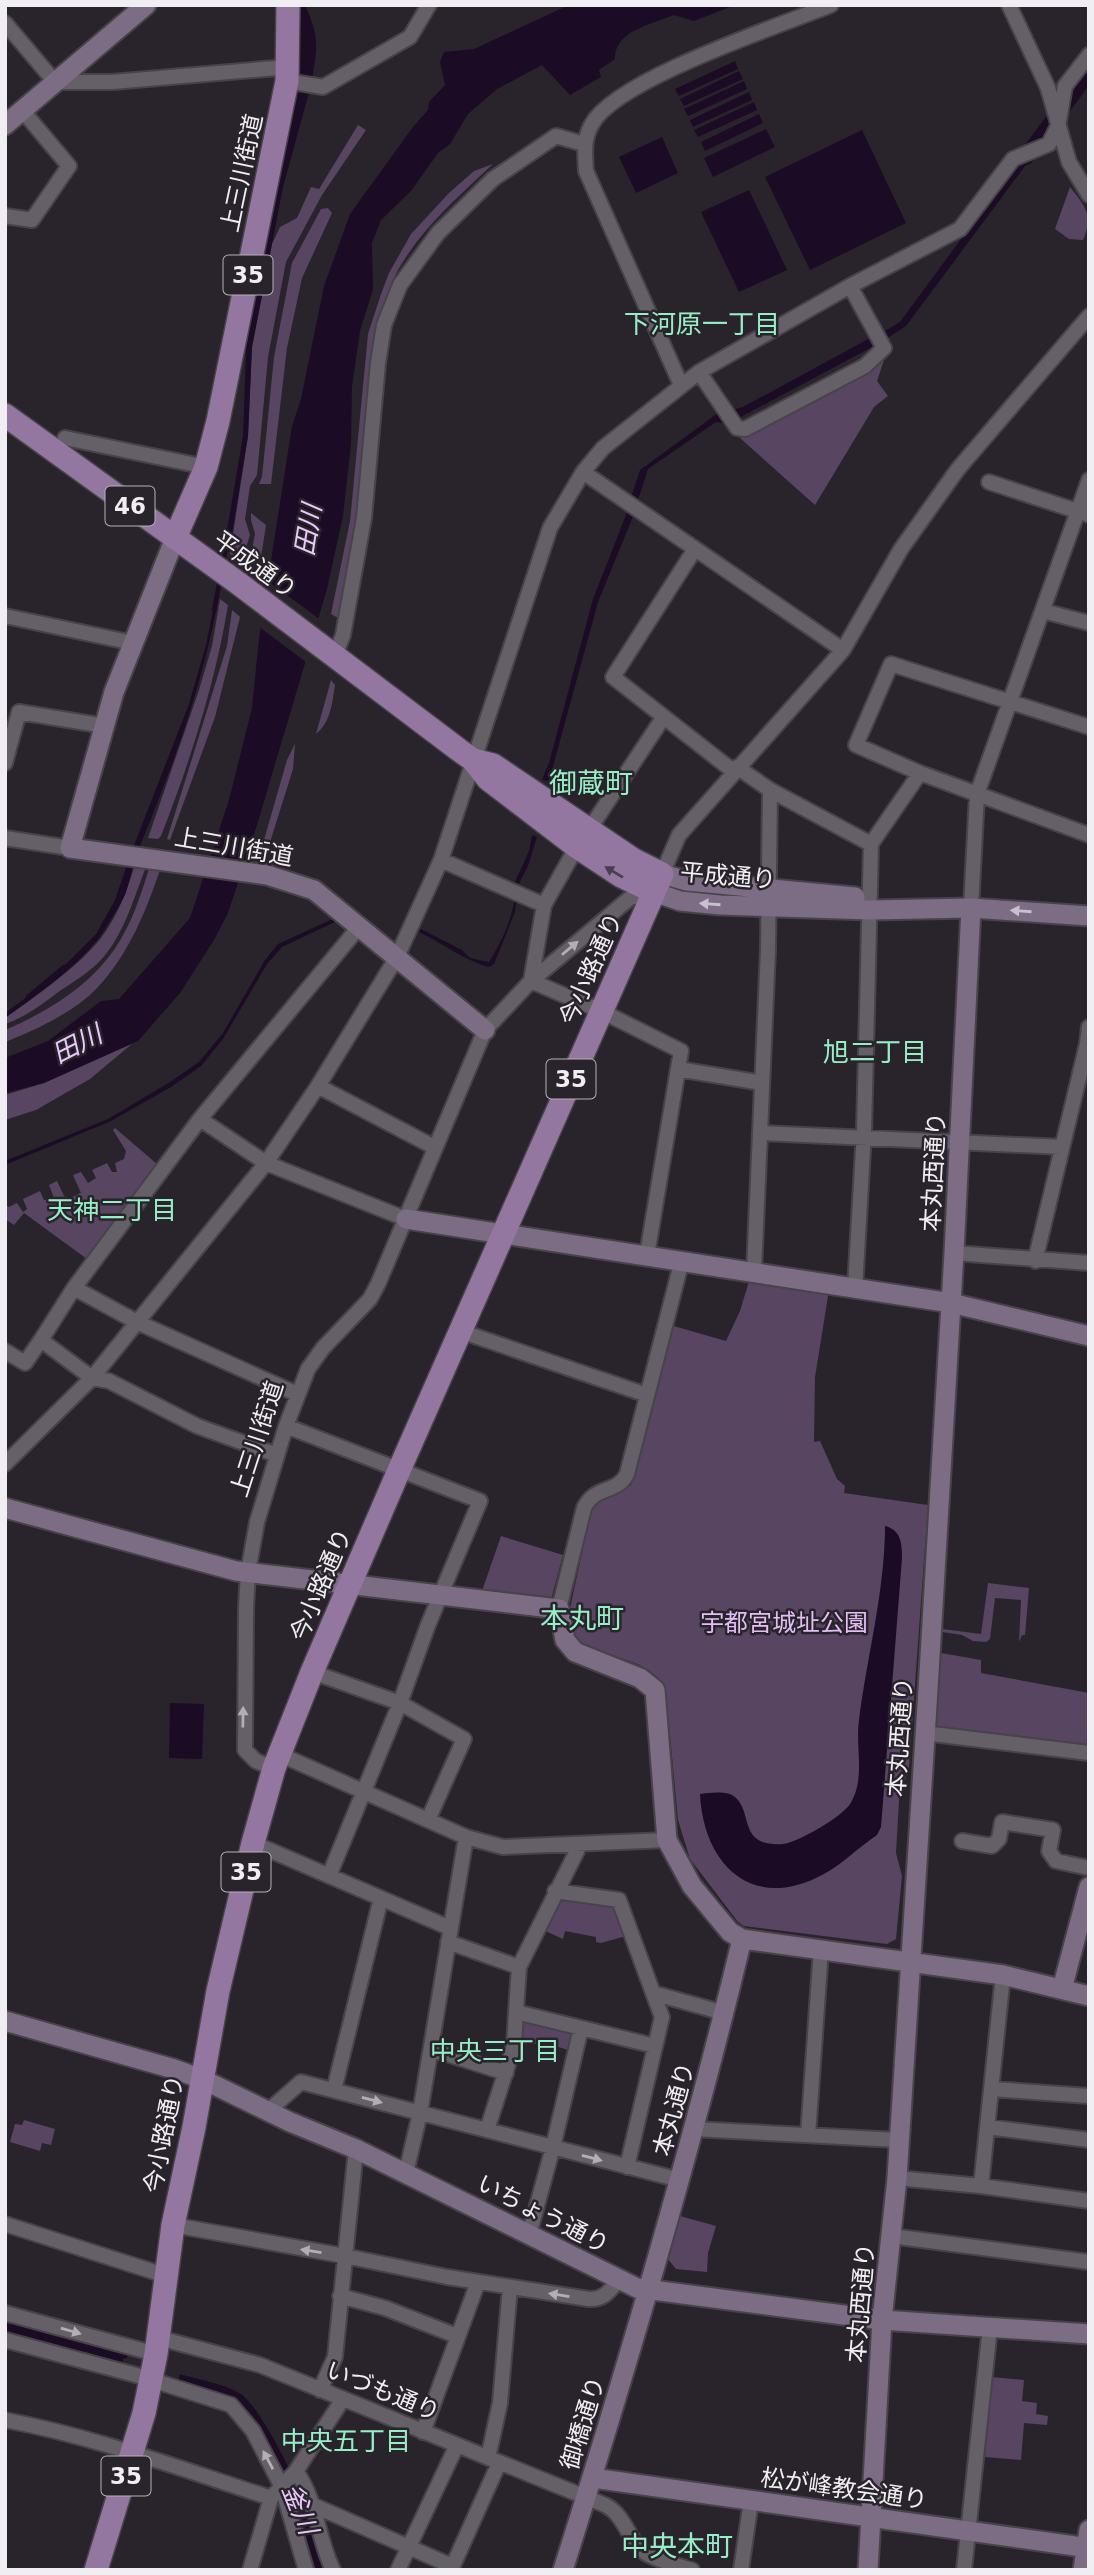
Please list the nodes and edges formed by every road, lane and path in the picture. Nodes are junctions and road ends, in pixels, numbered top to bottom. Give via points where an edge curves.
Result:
1 (146, 5) edge
2 (288, 5) edge
3 (429, 5) edge
4 (831, 5) edge
5 (1009, 5) edge
6 (5, 23) edge
7 (1089, 55) edge
8 (291, 77) junction
9 (55, 82) junction
10 (22, 110) junction
11 (5, 125) edge
12 (1058, 126) junction
13 (584, 144) junction
14 (1089, 195) edge
15 (5, 216) edge
16 (850, 286) junction
17 (1089, 316) edge
18 (699, 372) junction
19 (681, 386) junction
20 (5, 415) edge
21 (65, 438) dead end
22 (206, 467) junction
23 (583, 472) junction
24 (1089, 480) edge
25 (989, 482) dead end
26 (1083, 513) edge
27 (175, 538) junction
28 (695, 549) junction
29 (1043, 611) junction
30 (5, 616) edge
31 (1089, 623) edge
32 (134, 643) junction
33 (843, 650) junction
34 (335, 656) junction
35 (1011, 704) junction
36 (663, 718) junction
37 (105, 726) junction
38 (1089, 727) edge
39 (472, 760) junction
40 (5, 763) edge
41 (735, 769) junction
42 (920, 773) junction
43 (770, 790) junction
44 (977, 794) junction
45 (1089, 835) edge
46 (5, 838) edge
47 (583, 839) junction
48 (871, 844) junction
49 (70, 848) junction
50 (441, 860) junction
51 (658, 883) junction
52 (769, 898) junction
53 (871, 904) junction
54 (544, 905) junction
55 (971, 908) junction
56 (1089, 916) edge
57 (359, 926) junction
58 (397, 957) junction
59 (531, 981) junction
60 (601, 1012) junction
61 (1089, 1027) edge
62 (485, 1030) junction
63 (678, 1069) junction
64 (761, 1083) junction
65 (318, 1086) junction
66 (200, 1119) junction
67 (761, 1133) junction
68 (863, 1137) junction
69 (960, 1140) junction
70 (434, 1147) junction
71 (1062, 1147) junction
72 (266, 1163) junction
73 (406, 1219) junction
74 (502, 1234) junction
75 (954, 1253) junction
76 (647, 1255) junction
77 (682, 1260) junction
78 (1035, 1261) junction
79 (1089, 1263) edge
80 (754, 1271) junction
81 (75, 1288) junction
82 (855, 1288) junction
83 (951, 1303) junction
84 (137, 1322) junction
85 (460, 1331) junction
86 (1089, 1336) edge
87 (41, 1340) junction
88 (5, 1351) edge
89 (92, 1378) junction
90 (297, 1394) junction
91 (647, 1395) junction
92 (286, 1426) junction
93 (277, 1455) junction
94 (5, 1464) edge
95 (400, 1468) junction
96 (5, 1508) edge
97 (248, 1572) junction
98 (350, 1584) junction
99 (441, 1594) junction
100 (559, 1609) junction
101 (312, 1672) junction
102 (400, 1703) junction
103 (925, 1733) junction
104 (1089, 1753) edge
105 (277, 1761) junction
106 (364, 1793) junction
107 (428, 1820) junction
108 (466, 1837) junction
109 (667, 1840) junction
110 (962, 1841) dead end
111 (253, 1843) junction
112 (580, 1845) junction
113 (1089, 1868) edge
114 (329, 1876) junction
115 (1089, 1888) edge
116 (555, 1891) junction
117 (380, 1898) junction
118 (449, 1935) junction
119 (742, 1939) junction
120 (821, 1949) junction
121 (909, 1960) junction
122 (519, 1967) junction
123 (1003, 1975) junction
124 (1062, 1989) junction
125 (653, 1993) junction
126 (1089, 1996) edge
127 (516, 2012) junction
128 (724, 2013) junction
129 (5, 2021) edge
130 (581, 2028) junction
131 (655, 2046) junction
132 (431, 2049) junction
133 (506, 2073) junction
134 (202, 2079) junction
135 (992, 2089) junction
136 (334, 2091) junction
137 (1089, 2096) edge
138 (268, 2111) junction
139 (421, 2113) junction
140 (988, 2127) junction
141 (694, 2129) junction
142 (487, 2130) junction
143 (808, 2135) junction
144 (898, 2140) junction
145 (1089, 2140) edge
146 (554, 2147) junction
147 (356, 2149) junction
148 (627, 2166) junction
149 (406, 2173) junction
150 (897, 2178) junction
151 (680, 2180) junction
152 (981, 2186) junction
153 (1089, 2201) edge
154 (5, 2224) edge
155 (173, 2225) junction
156 (529, 2235) junction
157 (891, 2236) junction
158 (345, 2256) junction
159 (1089, 2262) edge
160 (167, 2276) junction
161 (619, 2280) junction
162 (478, 2282) junction
163 (510, 2287) junction
164 (648, 2290) junction
165 (340, 2296) junction
166 (5, 2313) edge
167 (882, 2320) junction
168 (990, 2327) junction
169 (1089, 2333) edge
170 (457, 2336) junction
171 (5, 2340) edge
172 (155, 2357) junction
173 (320, 2390) junction
174 (343, 2399) junction
175 (5, 2420) edge
176 (424, 2432) junction
177 (457, 2445) junction
178 (133, 2454) junction
179 (494, 2460) junction
180 (296, 2471) junction
181 (593, 2478) junction
182 (277, 2492) junction
183 (586, 2499) junction
184 (751, 2501) junction
185 (315, 2506) junction
186 (872, 2519) junction
187 (969, 2531) junction
188 (1088, 2541) edge
189 (409, 2548) junction
190 (451, 2568) edge
191 (96, 2570) edge
192 (250, 2570) edge
193 (306, 2570) edge
194 (333, 2570) edge
195 (398, 2570) edge
196 (563, 2570) edge
197 (692, 2570) edge
198 (741, 2570) edge
199 (868, 2570) edge
200 (964, 2570) edge
201 (1083, 2570) edge

1 - 9 street
2 - 8 main road, 上三川街道 / 35
3 - 8 street via 410,37 323,87
4 - 13 street via 659,74 603,110
5 - 12 street via 1048,88
6 - 9 street
7 - 12 street via 1065,86
8 - 9 street
8 - 22 main road, 上三川街道 / 35
9 - 10 street
10 - 11 street
10 - 15 street via 69,166 32,220
12 - 14 street via 1069,162
12 - 16 street via 1049,144 1013,159 960,229
13 - 19 street via 586,171
13 - 34 street via 556,136 493,178 438,233 400,285 384,325 363,518 343,635
16 - 18 street
16 - 18 street via 884,348 865,366 745,429 737,428
17 - 33 street via 958,468 901,549
18 - 19 street
19 - 23 street via 603,448
20 - 27 main road, 平成通り / 46
21 - 22 street
22 - 27 main road, 上三川街道 / 35
23 - 28 street
23 - 39 street via 550,528
24 - 26 street
25 - 26 street
26 - 29 street
27 - 32 street, 上三川街道
27 - 34 main road, 平成通り
28 - 33 street
28 - 36 street via 613,677
29 - 31 street
29 - 35 street
30 - 32 street
32 - 37 street, 上三川街道
33 - 41 street
34 - 39 main road, 平成通り
35 - 38 street
35 - 42 street via 891,664 856,745
35 - 44 street
36 - 41 street
36 - 47 street
37 - 40 street via 19,712
37 - 49 street, 上三川街道
39 - 47 main road, 平成通り via 488,779
39 - 50 street
41 - 43 street
41 - 51 street via 678,835
42 - 44 street
42 - 48 street
43 - 48 street
43 - 52 street
44 - 45 street
44 - 55 street
46 - 49 street
47 - 51 main road, 平成通り via 621,876
47 - 54 street
48 - 53 street
49 - 57 street, 上三川街道 via 261,874 314,890
50 - 54 street
50 - 58 street
51 - 52 street, 平成通り via 680,901
59 -> 51 street via 630,898
51 - 60 main road, 今小路通り / 35
52 - 53 street, 平成通り
52 - 64 street
53 - 55 street, 平成通り
53 - 68 street
54 - 59 street
56 -> 55 street, 平成通り
55 - 69 street, 本丸西通り
57 - 58 street, 上三川街道
57 - 66 street
58 - 62 street, 上三川街道
58 - 65 street
59 - 60 street
59 - 62 street
60 - 63 street via 681,1051
60 - 74 main road, 今小路通り / 35
61 - 71 street
62 - 70 street, 上三川街道
63 - 64 street
63 - 76 street
64 - 67 street
65 - 70 street
65 - 72 street
66 - 72 street
66 - 81 street
67 - 68 street
67 - 80 street
68 - 69 street
68 - 82 street
69 - 71 street
69 - 75 street, 本丸西通り
70 - 73 street, 上三川街道
71 - 78 street
72 - 73 street
72 - 84 street
73 - 74 street
73 - 90 street, 上三川街道 via 370,1299 323,1348
74 - 76 street
74 - 85 main road, 今小路通り / 35
75 - 78 street
75 - 83 street, 本丸西通り
76 - 77 street
77 - 80 street
77 - 91 street
78 - 79 street
80 - 82 street
81 - 84 street
81 - 87 street
82 - 83 street
83 - 86 street
83 - 103 street, 本丸西通り
84 - 89 street
84 - 90 street
85 - 91 street
85 - 95 main road, 今小路通り / 35
87 - 88 street via 25,1363
87 - 89 street
89 - 93 street via 109,1381 197,1426
89 - 94 street
90 - 92 street, 上三川街道
91 - 100 street via 623,1482 595,1493 584,1508
92 - 93 street, 上三川街道
92 - 95 street
93 - 97 street, 上三川街道
95 - 98 main road, 今小路通り / 35
95 - 99 street via 480,1501
96 - 97 street
97 - 98 street
105 -> 97 street, 上三川街道 via 256,1761 245,1750
98 - 99 street
98 - 101 main road, 今小路通り / 35
99 - 100 street
99 - 102 street
100 - 109 street via 565,1640 575,1652 640,1678 654,1690
101 - 102 street
101 - 105 main road, 今小路通り / 35
102 - 106 street
102 - 107 street via 464,1739
103 - 104 street
103 - 121 street, 本丸西通り
105 - 106 street
105 - 111 main road, 今小路通り / 35
106 - 107 street
106 - 114 street
107 - 108 street
108 - 112 street via 503,1847
108 - 118 street
109 - 112 street
109 - 119 street via 692,1886 730,1932
110 - 113 street via 992,1846 999,1839 1002,1822 1053,1830 1049,1851 1056,1861
111 - 114 street
111 - 134 main road, 今小路通り / 35 via 220,1978
112 - 116 street
114 - 117 street
115 - 124 street
116 - 122 street
116 - 125 street via 619,1900
117 - 118 street
117 - 136 street
118 - 122 street
118 - 132 street
119 - 120 street
119 - 128 street, 本丸通り
120 - 121 street
120 - 143 street
121 - 123 street
121 - 144 street, 本丸西通り
122 - 127 street
123 - 124 street
123 - 135 street
124 - 126 street
125 - 128 street
125 - 131 street via 662,2017
127 - 130 street
127 - 133 street via 514,2046
128 - 141 street, 本丸通り
129 - 134 street, いちょう通り
130 - 131 street
130 - 146 street
131 - 148 street
132 - 133 street
132 - 139 street
133 - 142 street
134 - 138 street, いちょう通り
134 - 155 main road, 今小路通り / 35
135 - 137 street
135 - 140 street
136 - 138 street via 301,2082
136 -> 139 street
138 - 147 street, いちょう通り
139 - 142 street
139 - 149 street
140 - 145 street
140 - 152 street
141 - 143 street
141 - 151 street, 本丸通り
142 - 146 street
143 - 144 street
144 - 150 street, 本丸西通り
146 -> 148 street
146 - 156 street
147 - 149 street, いちょう通り
147 - 158 street
148 - 151 street
149 - 156 street, いちょう通り
150 - 152 street
150 - 157 street, 本丸西通り
151 - 164 street, 本丸通り
152 - 153 street
154 - 160 street
158 -> 155 street
155 - 160 main road, 今小路通り / 35
156 - 161 street, いちょう通り
157 - 159 street
157 - 167 street, 本丸西通り
158 - 162 street
158 - 165 street
160 - 172 main road, 今小路通り / 35
161 -> 163 street via 598,2300
161 - 164 street, いちょう通り
162 - 163 street
162 - 170 street
163 - 179 street
164 - 167 street, いちょう通り
164 - 181 street, 御橋通り
165 - 170 street via 386,2308
165 - 173 street via 335,2357
166 -> 172 street
167 - 168 street, いちょう通り
167 - 186 street, 本丸西通り
168 - 169 street, いちょう通り
168 - 187 street
170 - 176 street
171 - 172 street
172 - 173 street, いづも通り via 260,2365
172 - 178 main road, 今小路通り / 35
182 -> 172 street via 253,2431 231,2405
173 - 174 street, いづも通り
174 - 176 street, いづも通り
174 - 180 street
175 - 178 street
176 - 177 street, いづも通り
177 - 179 street, いづも通り
177 - 189 street
178 - 182 street
178 - 191 main road, 今小路通り / 35
179 - 183 street, いづも通り
179 - 190 street
180 - 182 street
180 - 185 street
181 - 183 street, 御橋通り
181 - 184 street, 松が峰教会通り
182 - 192 street
182 - 193 street
183 - 196 street, 御橋通り
183 - 197 street, いづも通り via 610,2508 644,2552
184 - 186 street, 松が峰教会通り
184 - 198 street
185 - 189 street
185 - 194 street
186 - 187 street, 松が峰教会通り
186 - 199 street, 本丸西通り
187 - 188 street, 松が峰教会通り
187 - 200 street
188 - 201 street
189 - 190 street
189 - 195 street

